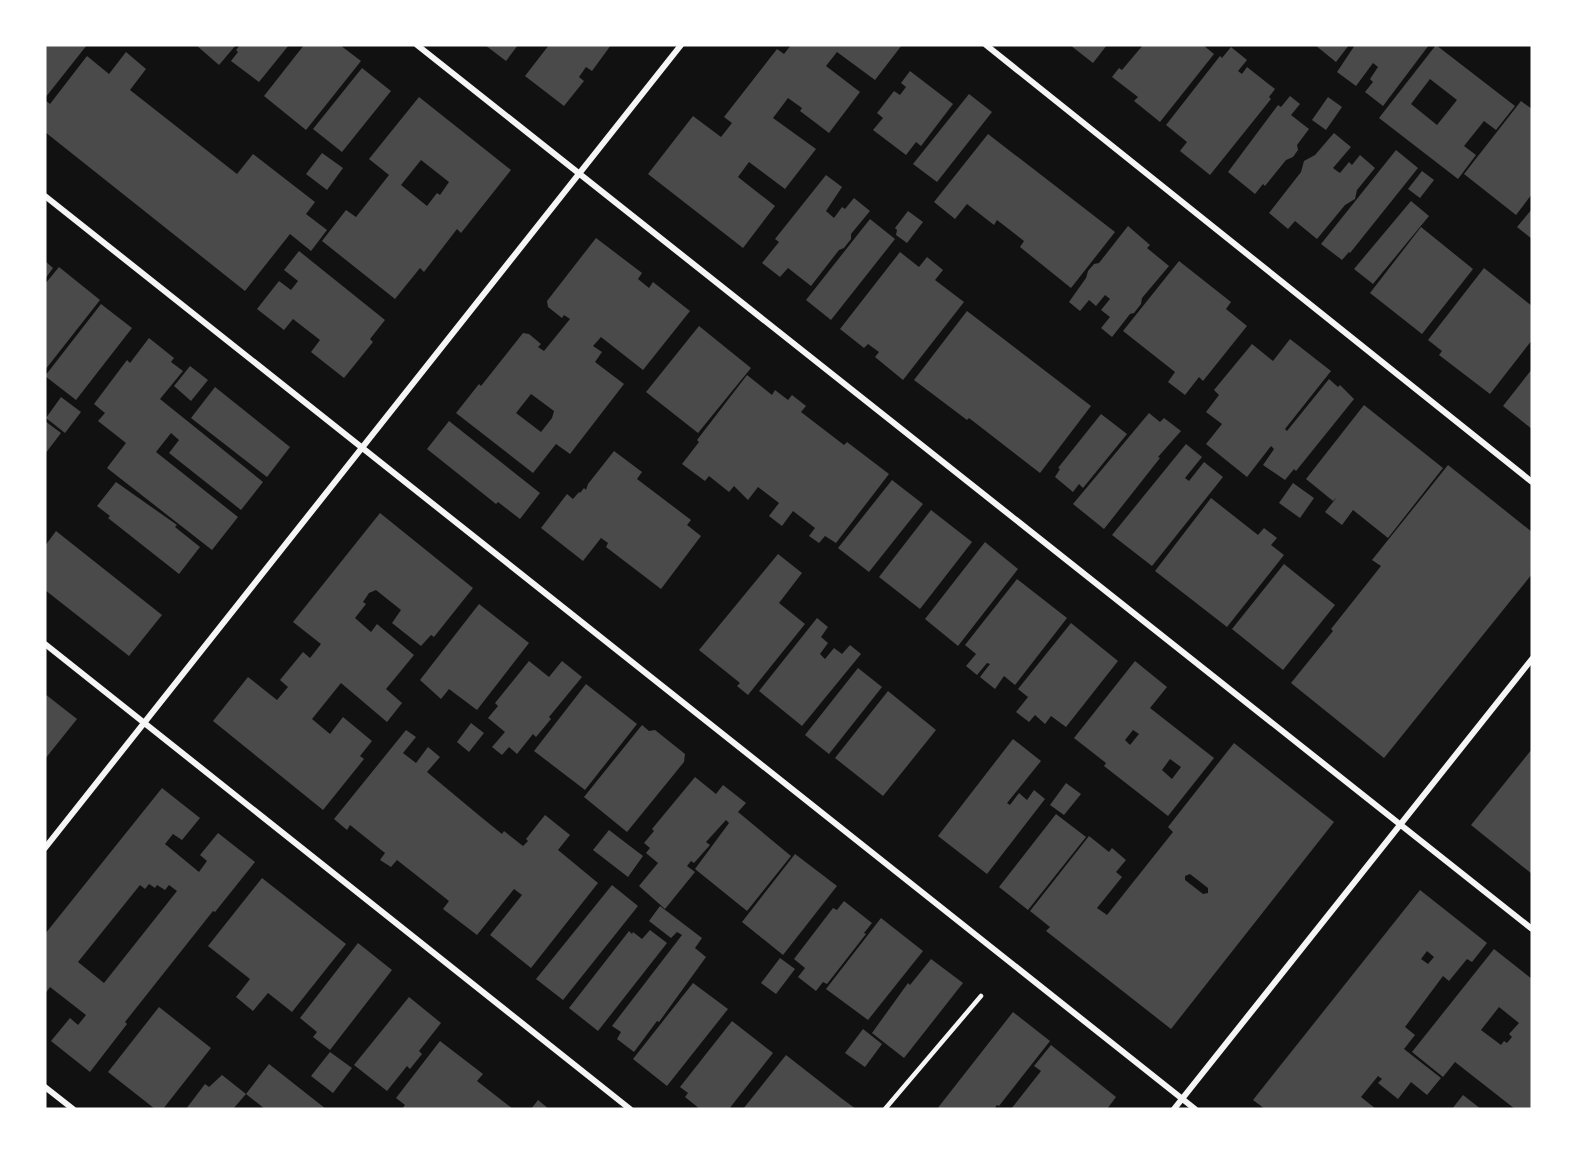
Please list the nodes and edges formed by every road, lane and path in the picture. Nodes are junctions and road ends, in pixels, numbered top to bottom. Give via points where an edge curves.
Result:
1 (417, 45) edge
2 (681, 45) edge
3 (987, 45) edge
4 (579, 174) junction
5 (45, 196) edge
6 (362, 447) junction
7 (1532, 482) edge
8 (45, 644) edge
9 (1532, 659) edge
10 (144, 722) junction
11 (1400, 825) junction
12 (45, 848) edge
13 (1532, 930) edge
14 (981, 996) dead end
15 (45, 1087) edge
16 (1182, 1099) junction
17 (73, 1109) edge
18 (630, 1109) edge
19 (885, 1109) edge
20 (1174, 1109) edge
21 (1195, 1109) edge

1 - 4 street
2 - 4 street
3 - 7 street
4 - 6 street
4 - 11 street
5 - 6 street
6 - 10 street
6 - 16 street
8 - 10 street
9 - 11 street
10 - 12 street
10 - 18 street
11 - 13 street
11 - 16 street
14 - 19 lane
15 - 17 street
16 - 20 street
16 - 21 street

